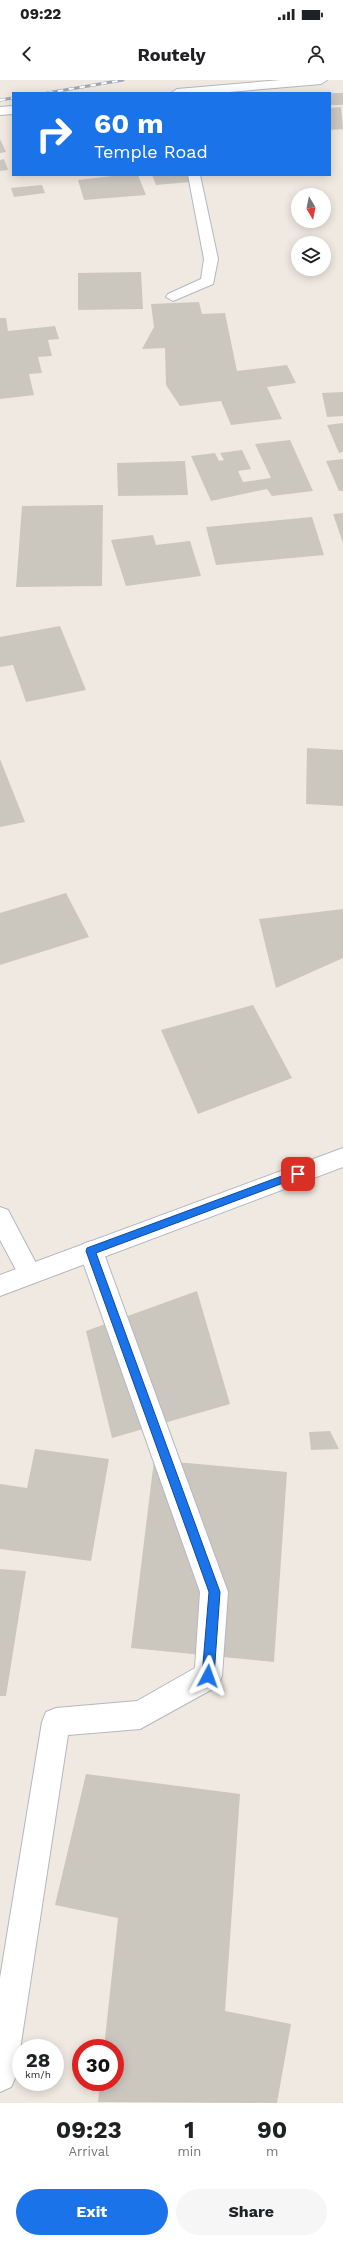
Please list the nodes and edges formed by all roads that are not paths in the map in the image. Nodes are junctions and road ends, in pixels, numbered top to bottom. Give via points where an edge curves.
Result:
1 (321, 80) edge
2 (188, 92) edge
3 (12, 110) edge
4 (0, 111) edge
5 (194, 176) edge
6 (173, 297) dead end
7 (343, 1157) edge
8 (0, 1217) edge
9 (91, 1251) junction
10 (30, 1274) junction
11 (0, 1286) edge
12 (0, 2076) edge

1 - 2 street
3 - 4 street
5 - 6 street via 211,259 208,281
7 - 9 street
8 - 10 street
9 - 10 street
9 - 12 street via 214,1592 208,1676 140,1715 56,1722
10 - 11 street

